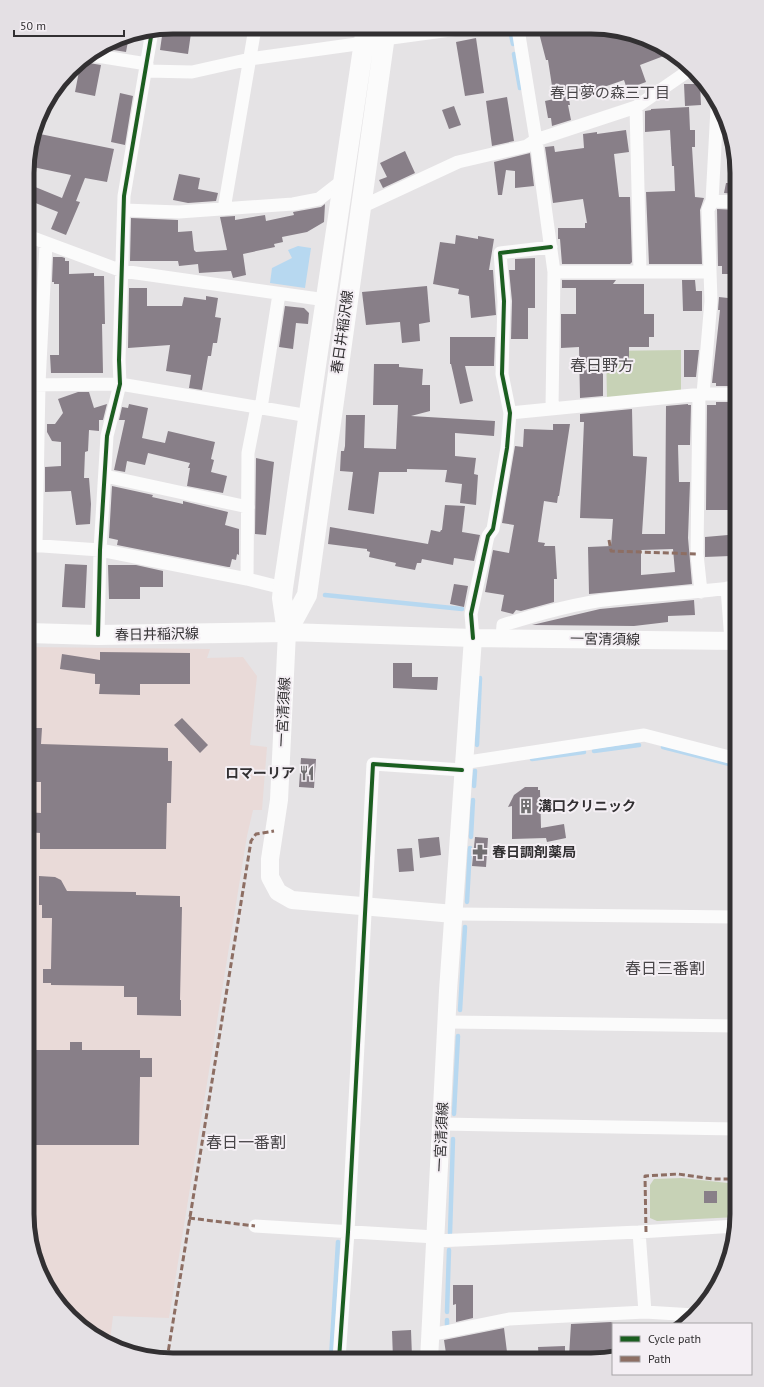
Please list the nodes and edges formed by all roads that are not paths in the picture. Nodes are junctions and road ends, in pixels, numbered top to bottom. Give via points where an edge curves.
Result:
1 (254, 34) edge
2 (385, 34) edge
3 (519, 34) edge
4 (151, 36) edge
5 (365, 36) edge
6 (97, 56) edge
7 (250, 59) junction
8 (147, 68) junction
9 (686, 72) edge
10 (636, 107) junction
11 (717, 114) edge
12 (536, 140) junction
13 (343, 185) junction
14 (712, 201) junction
15 (730, 202) edge
16 (359, 208) junction
17 (224, 209) junction
18 (124, 210) junction
19 (34, 239) edge
20 (46, 244) junction
21 (550, 248) junction
22 (122, 271) junction
23 (554, 272) junction
24 (640, 272) junction
25 (710, 272) junction
26 (279, 294) junction
27 (326, 300) junction
28 (34, 384) edge
29 (120, 384) junction
30 (730, 394) edge
31 (701, 395) junction
32 (259, 408) junction
33 (552, 408) junction
34 (510, 413) junction
35 (309, 416) junction
36 (105, 476) junction
37 (248, 507) junction
38 (34, 546) edge
39 (100, 550) junction
40 (247, 580) junction
41 (283, 588) junction
42 (730, 588) edge
43 (701, 592) junction
44 (287, 632) junction
45 (34, 633) edge
46 (98, 635) junction
47 (472, 638) junction
48 (502, 638) junction
49 (730, 641) edge
50 (730, 757) edge
51 (462, 766) junction
52 (366, 906) junction
53 (454, 914) junction
54 (730, 917) edge
55 (447, 1022) junction
56 (730, 1026) edge
57 (441, 1124) junction
58 (730, 1129) edge
59 (255, 1226) dead end
60 (729, 1226) edge
61 (348, 1232) junction
62 (639, 1232) junction
63 (435, 1239) junction
64 (645, 1312) junction
65 (685, 1315) edge
66 (430, 1335) junction
67 (339, 1353) edge
68 (429, 1353) edge

1 - 7 street
2 - 16 main road, 春日井稲沢線
3 - 12 street
4 - 8 street
5 - 7 street
5 - 13 main road, 春日井稲沢線
6 - 8 street
7 - 8 street via 192,72
7 - 17 street
8 - 18 street via 124,196
9 - 10 street
10 - 12 street
10 - 24 street
11 - 14 street
12 - 16 street via 527,146 458,162
12 - 21 street
13 - 17 street via 337,185 319,199 293,204
13 - 27 main road, 春日井稲沢線
14 - 15 street
14 - 25 street via 708,210
16 - 44 main road, 春日井稲沢線 via 307,595
17 - 18 street via 179,212
18 - 22 street
19 - 20 street
20 - 22 street
20 - 28 street
21 - 23 street
21 - 34 street via 500,253 504,301 502,374
22 - 26 street
22 - 29 street
23 - 24 street
23 - 33 street
24 - 25 street
25 - 31 street via 710,316
26 - 27 street
26 - 32 street
27 - 35 main road, 春日井稲沢線
28 - 29 street
29 - 32 street
29 - 36 street via 107,436
30 - 31 street
31 - 33 street
31 - 43 street via 697,554
32 - 35 street
32 - 37 street via 248,453
33 - 34 street
34 - 47 street via 507,448 493,529 488,536 471,614
35 - 41 main road, 春日井稲沢線
36 - 37 street
36 - 39 street
37 - 40 street
38 - 39 street
39 - 40 street
39 - 46 street
40 - 41 street
41 - 44 main road, 春日井稲沢線
42 - 43 street
43 - 48 street via 612,599 552,610 503,624
44 - 46 main road, 春日井稲沢線
44 - 47 main road, 一宮清須線
44 - 52 main road, 一宮清須線 via 279,800 270,859 270,877 278,892 292,900
45 - 46 main road, 春日井稲沢線
47 - 48 main road, 一宮清須線
47 - 51 main road, 一宮清須線
48 - 49 main road, 一宮清須線
50 - 51 street via 644,736
51 - 52 street via 373,764
51 - 53 main road, 一宮清須線
52 - 53 main road, 一宮清須線
52 - 61 street
53 - 54 street
53 - 55 main road, 一宮清須線
55 - 56 street
55 - 57 main road, 一宮清須線
57 - 58 street
57 - 63 main road, 一宮清須線
59 - 61 street
60 - 62 street
61 - 63 street
61 - 67 street
62 - 63 street
62 - 64 street
63 - 66 main road, 一宮清須線
64 - 65 street
64 - 66 street via 509,1319
66 - 68 main road, 一宮清須線

